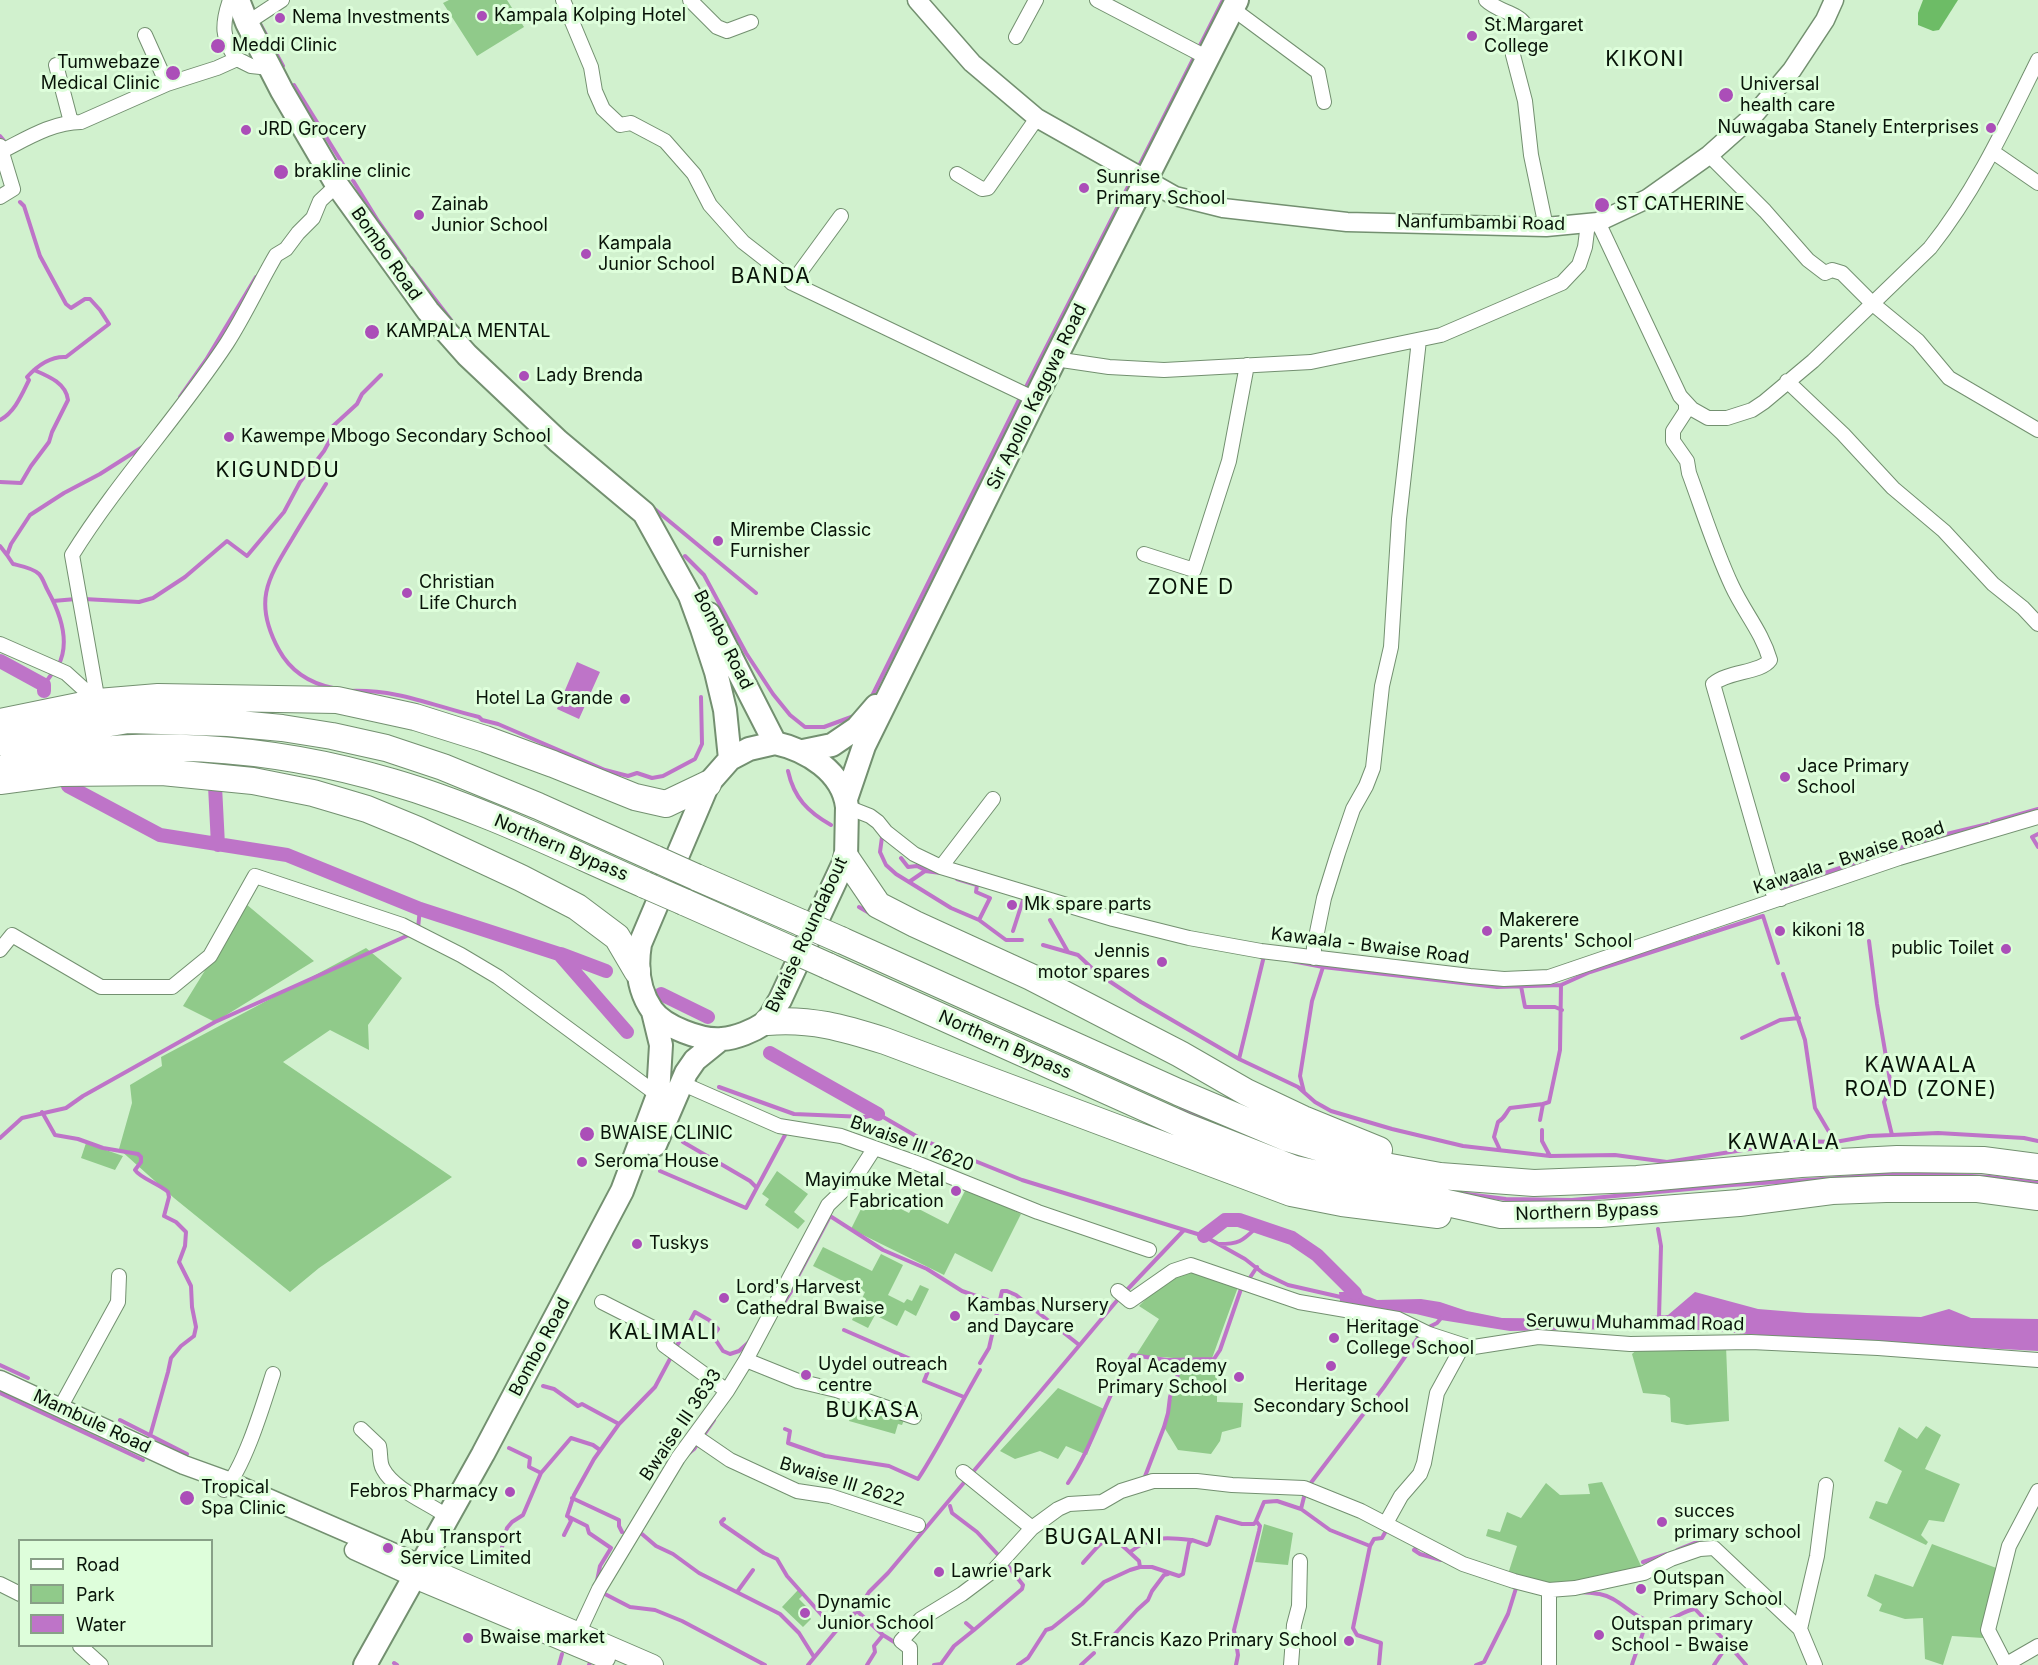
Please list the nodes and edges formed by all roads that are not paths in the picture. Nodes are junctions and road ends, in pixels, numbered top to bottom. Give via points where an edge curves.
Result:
1 (230, 0) edge
2 (238, 0) edge
3 (282, 0) edge
4 (690, 0) edge
5 (917, 0) edge
6 (1036, 0) edge
7 (1097, 0) edge
8 (1486, 0) edge
9 (1834, 0) edge
10 (566, 1) edge
11 (1235, 5) edge
12 (751, 22) dead end
13 (247, 23) junction
14 (1524, 23) dead end
15 (145, 35) dead end
16 (1016, 37) dead end
17 (1513, 55) dead end
18 (1208, 58) junction
19 (237, 59) junction
20 (2038, 60) edge
21 (56, 65) dead end
22 (270, 69) junction
23 (167, 84) junction
24 (1324, 102) dead end
25 (1037, 118) junction
26 (71, 122) junction
27 (1, 148) edge
28 (1993, 152) junction
29 (1709, 155) junction
30 (957, 174) dead end
31 (1146, 180) junction
32 (2038, 183) edge
33 (337, 185) junction
34 (0, 197) edge
35 (841, 216) dead end
36 (1593, 223) junction
37 (1546, 227) junction
38 (792, 283) junction
39 (1873, 304) junction
40 (1419, 340) junction
41 (1055, 358) junction
42 (1247, 365) junction
43 (1788, 381) junction
44 (1035, 399) junction
45 (1686, 403) junction
46 (2038, 430) edge
47 (662, 544) junction
48 (1144, 554) dead end
49 (2038, 624) edge
50 (0, 644) edge
51 (895, 685) junction
52 (98, 702) junction
53 (0, 722) edge
54 (0, 742) edge
55 (775, 743) junction
56 (803, 751) junction
57 (730, 759) junction
58 (0, 767) edge
59 (0, 781) edge
60 (708, 784) junction
61 (993, 799) dead end
62 (846, 803) junction
63 (2038, 817) edge
64 (846, 858) junction
65 (941, 867) junction
66 (1781, 899) junction
67 (0, 950) edge
68 (1314, 958) junction
69 (637, 971) junction
70 (653, 1012) junction
71 (766, 1022) junction
72 (721, 1040) junction
73 (681, 1083) junction
74 (658, 1095) junction
75 (874, 1149) junction
76 (2038, 1167) edge
77 (1440, 1176) junction
78 (2038, 1197) edge
79 (1501, 1215) junction
80 (1149, 1250) dead end
81 (119, 1276) dead end
82 (1118, 1290) dead end
83 (602, 1302) dead end
84 (1473, 1348) junction
85 (746, 1360) junction
86 (2038, 1360) edge
87 (273, 1374) dead end
88 (0, 1380) edge
89 (727, 1391) junction
90 (60, 1408) junction
91 (914, 1417) dead end
92 (361, 1429) dead end
93 (695, 1436) junction
94 (968, 1477) dead end
95 (1826, 1485) dead end
96 (227, 1486) junction
97 (2038, 1491) edge
98 (448, 1517) junction
99 (1386, 1523) junction
100 (918, 1525) dead end
101 (1032, 1528) junction
102 (1300, 1561) dead end
103 (422, 1573) junction
104 (0, 1584) edge
105 (1549, 1590) junction
106 (18, 1593) edge
107 (1800, 1629) junction
108 (579, 1632) junction
109 (2038, 1646) edge
110 (81, 1647) edge
111 (101, 1665) edge
112 (365, 1665) edge
113 (378, 1665) edge
114 (622, 1665) edge
115 (653, 1665) edge
116 (910, 1665) edge
117 (1291, 1665) edge
118 (1549, 1665) edge
119 (1815, 1665) edge
120 (2006, 1665) edge

1 - 19 street via 224,17 225,33 228,48
2 - 13 main road, Bombo Road
3 - 13 street
4 - 12 street via 717,27 727,31
5 - 25 street, Nanfumbambi Road via 972,63
6 - 16 street
7 - 18 street
8 - 14 street
9 - 29 street, Nanfumbambi Road via 1792,70 1755,114
10 - 38 street via 603,109 620,125 632,123 665,141 694,174 710,206 743,242
11 - 18 main road, Sir Apollo Kaggwa Road
11 - 24 street via 1318,72
13 - 22 main road, Bombo Road
15 - 23 street
17 - 37 street via 1525,101
18 - 31 main road, Sir Apollo Kaggwa Road
19 - 22 street
19 - 23 street
20 - 28 street
21 - 26 street
22 - 33 main road, Bombo Road
23 - 26 street via 81,122
25 - 30 street via 988,188 982,189
25 - 31 street, Nanfumbambi Road
26 - 27 street
27 - 34 street via 13,189
28 - 32 street
28 - 39 street via 1942,233
29 - 36 street, Nanfumbambi Road via 1647,199
29 - 39 street via 1813,264 1825,273 1842,273
31 - 37 street, Nanfumbambi Road via 1175,196 1223,208 1288,216 1347,222
31 - 41 main road, Sir Apollo Kaggwa Road
33 - 47 main road, Bombo Road via 456,344 558,441 644,513
33 - 52 street via 320,201 313,218 286,249 276,255 227,342 72,555
35 - 38 street
36 - 37 street, Nanfumbambi Road
36 - 40 street via 1579,265 1562,283 1451,331
36 - 45 street
38 - 44 street
39 - 43 street
39 - 46 street via 1917,341 1949,378
40 - 42 street via 1311,362
40 - 68 street via 1399,519 1391,647 1372,768 1353,808 1324,898
41 - 42 street via 1109,367 1164,370
41 - 44 main road, Sir Apollo Kaggwa Road
42 - 48 street via 1229,461 1194,570
43 - 45 street via 1752,410 1727,418 1700,415
43 - 49 street via 1893,488 1944,531 1993,584
44 - 51 main road, Sir Apollo Kaggwa Road
45 - 66 street via 1686,411 1673,431 1673,441 1687,461 1718,553 1770,660 1713,684 1773,893
47 - 55 main road, Bombo Road via 692,576
47 - 57 main road, Bombo Road via 690,596 716,672
50 - 52 street via 66,673
51 - 56 main road via 857,728 832,745
51 - 62 main road, Sir Apollo Kaggwa Road via 864,747
52 - 53 highway
52 - 60 highway via 158,698 337,700 415,717 485,739 635,797 666,804
54 - 77 highway, Northern Bypass, bridge via 128,720 282,728 386,748 538,806 1287,1138 1374,1164
55 - 56 main road
55 - 57 main road
56 - 62 main road via 831,774
57 - 60 main road
58 - 79 highway, Northern Bypass, bridge via 68,753 120,749 243,750 393,782 468,808 1185,1126 1295,1169
59 - 69 highway via 60,773 162,772 253,781 324,796 418,830 577,907 617,937
60 - 69 main road via 640,945
61 - 65 street
62 - 64 main road, Bwaise Roundabout
62 - 65 street, Kawaala - Bwaise Road via 878,822 914,854
63 - 66 street, Kawaala - Bwaise Road via 1899,858
64 - 71 main road, Bwaise Roundabout
64 - 77 highway via 878,905 906,920 1031,977 1246,1092
65 - 68 street, Kawaala - Bwaise Road via 1151,928
66 - 68 street, Kawaala - Bwaise Road via 1549,977 1504,979
67 - 74 street via 12,935 101,987 172,987 210,956 255,876 402,925 461,955 498,977
69 - 70 main road
70 - 72 main road, Bwaise Roundabout via 671,1026
70 - 74 main road, Bombo Road via 661,1045
71 - 72 main road, Bwaise Roundabout
71 - 79 highway via 800,1020 885,1041 1291,1193 1427,1214
72 - 73 main road, Bombo Road via 695,1060
73 - 75 street, Bwaise III 2620 via 779,1126 841,1136
73 - 103 main road, Bombo Road via 631,1200
74 - 98 main road, Bombo Road via 622,1191
75 - 80 street, Bwaise III 2620
75 - 85 street, Bwaise III 3633 via 854,1180 828,1205
76 - 77 highway, Northern Bypass via 1940,1158 1847,1161 1554,1183
78 - 79 highway, Northern Bypass via 1978,1189 1886,1189 1600,1215
81 - 90 street via 118,1302
82 - 84 street via 1128,1301 1173,1270 1191,1265 1299,1302 1398,1319
83 - 89 street via 669,1336 664,1345
84 - 86 street, Seruwu Muhammad Road via 1538,1337 1630,1344 1751,1342
84 - 99 street, Seruwu Muhammad Road via 1461,1349 1437,1393 1420,1474 1401,1496
85 - 89 street, Bwaise III 3633
85 - 91 street via 798,1381
87 - 96 street
88 - 90 street, Mambule Road
89 - 93 street, Bwaise III 3633
90 - 96 street, Mambule Road
92 - 98 street via 379,1446 382,1468 390,1479
93 - 100 street, Bwaise III 2622 via 730,1460 797,1491 830,1496
93 - 108 street, Bwaise III 3633 via 599,1589
94 - 101 street
95 - 107 street via 1817,1556
96 - 103 street, Mambule Road
97 - 120 street via 2009,1546 1988,1630
98 - 103 main road, Bombo Road
99 - 101 street via 1309,1490 1153,1481 1102,1502 1069,1504
99 - 105 street via 1463,1564
101 - 116 street via 994,1570 921,1619 901,1641 910,1648
102 - 117 street
103 - 108 main road
103 - 112 main road, Bombo Road
103 - 113 main road, Bombo Road
103 - 114 main road
104 - 106 street
105 - 107 street via 1644,1573 1671,1559 1714,1548
105 - 118 street
107 - 119 street
108 - 115 main road
109 - 120 street
110 - 111 street

